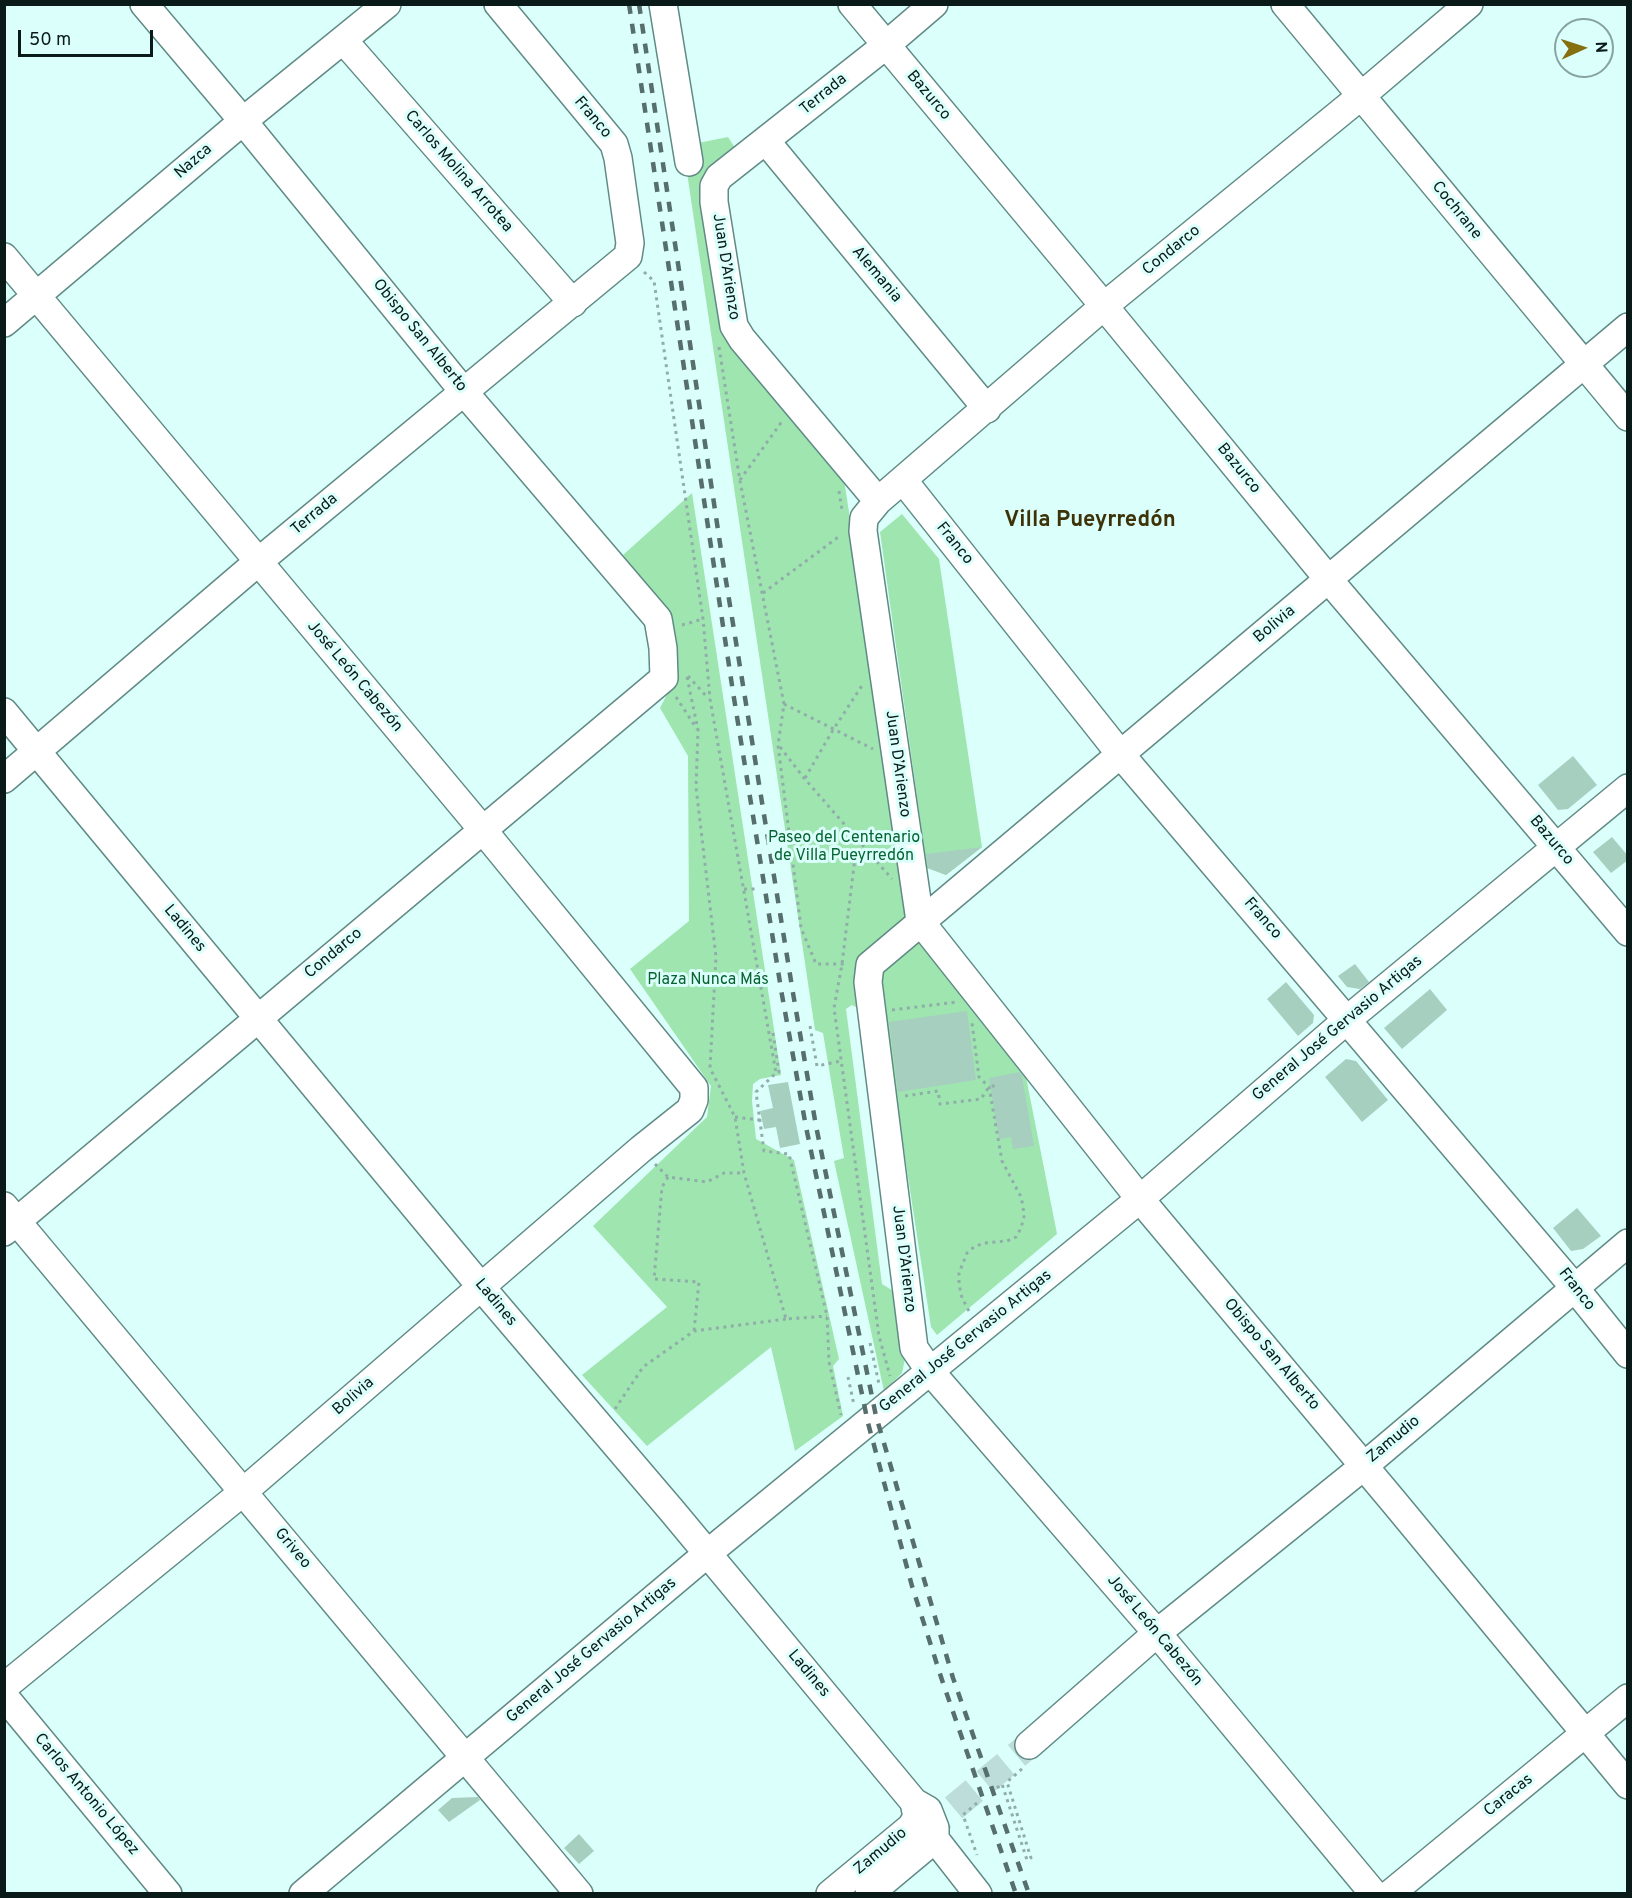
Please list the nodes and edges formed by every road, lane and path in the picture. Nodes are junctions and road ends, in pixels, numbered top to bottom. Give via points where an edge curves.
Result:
1 (144, 4) edge
2 (387, 4) edge
3 (498, 4) edge
4 (663, 4) edge
5 (852, 4) edge
6 (934, 4) edge
7 (1285, 4) edge
8 (1469, 4) edge
9 (344, 41) junction
10 (885, 45) junction
11 (1361, 96) junction
12 (243, 120) junction
13 (766, 141) junction
14 (689, 162) dead end
15 (714, 186) joint
16 (628, 255) junction
17 (4, 257) edge
18 (38, 296) junction
19 (573, 303) junction
20 (1104, 306) junction
21 (4, 323) edge
22 (1628, 327) edge
23 (722, 365) dead end
24 (1582, 365) junction
25 (464, 392) junction
26 (987, 409) junction
27 (788, 414) dead end
28 (1628, 417) edge
29 (903, 480) junction
30 (740, 481) junction
31 (838, 483) dead end
32 (878, 501) junction
33 (842, 513) dead end
34 (863, 531) junction
35 (258, 562) junction
36 (1329, 580) junction
37 (763, 593) junction
38 (664, 678) junction
39 (867, 690) dead end
40 (710, 699) junction
41 (784, 704) junction
42 (4, 712) edge
43 (698, 730) junction
44 (833, 730) junction
45 (876, 741) dead end
46 (778, 745) junction
47 (37, 752) junction
48 (1121, 755) junction
49 (804, 778) junction
50 (4, 779) edge
51 (1628, 788) edge
52 (482, 829) junction
53 (857, 841) junction
54 (1556, 847) junction
55 (898, 886) dead end
56 (744, 889) junction
57 (756, 889) dead end
58 (920, 921) junction
59 (1628, 932) edge
60 (842, 964) junction
61 (852, 964) dead end
62 (976, 1009) junction
63 (872, 1013) junction
64 (259, 1018) junction
65 (1348, 1019) junction
66 (810, 1026) dead end
67 (773, 1033) dead end
68 (842, 1061) junction
69 (776, 1073) junction
70 (998, 1085) dead end
71 (989, 1087) junction
72 (883, 1099) junction
73 (694, 1100) joint
74 (735, 1117) junction
75 (760, 1119) junction
76 (641, 1149) junction
77 (744, 1173) junction
78 (668, 1177) junction
79 (1140, 1199) junction
80 (9, 1219) edge
81 (1628, 1243) edge
82 (1574, 1287) junction
83 (482, 1288) junction
84 (827, 1316) junction
85 (786, 1319) junction
86 (982, 1329) junction
87 (694, 1331) junction
88 (870, 1343) dead end
89 (1628, 1354) edge
90 (930, 1371) junction
91 (891, 1405) junction
92 (603, 1429) junction
93 (847, 1440) junction
94 (1364, 1466) junction
95 (243, 1492) junction
96 (708, 1553) junction
97 (1157, 1633) junction
98 (4, 1687) edge
99 (4, 1696) edge
100 (1628, 1698) edge
101 (1585, 1734) junction
102 (1031, 1751) joint
103 (466, 1757) junction
104 (1628, 1785) edge
105 (997, 1788) dead end
106 (914, 1802) junction
107 (977, 1803) dead end
108 (963, 1815) dead end
109 (928, 1836) junction
110 (168, 1893) edge
111 (303, 1893) edge
112 (579, 1893) edge
113 (830, 1893) edge
114 (851, 1893) edge
115 (869, 1893) edge
116 (978, 1893) edge
117 (1374, 1893) edge
118 (1390, 1893) edge

1 - 12 street, Obispo San Alberto
2 - 9 street, Nazca
3 - 16 street, Franco via 614,144 630,243
4 - 14 street
5 - 10 street, Bazurco
6 - 10 street, Terrada
7 - 11 street, Cochrane
8 - 11 street, Condarco
9 - 12 street, Nazca
9 - 19 street, Carlos Molina Arrotea
10 - 13 street, Terrada
10 - 20 street, Bazurco
11 - 20 street, Condarco
11 - 24 street, Cochrane
12 - 18 street, Nazca
12 - 25 street, Obispo San Alberto
13 - 15 street, Terrada via 719,177
13 - 26 street, Alemania
15 - 32 street, Juan D’Arienzo via 734,326
16 - 19 street, Terrada
16 - 40 path via 654,281 703,619
17 - 18 street, José León Cabezón
18 - 21 street, Nazca
18 - 35 street, José León Cabezón
19 - 25 street, Terrada
20 - 26 street, Condarco
20 - 36 street, Bazurco
22 - 24 street, Bolivia
23 - 30 path
24 - 28 street, Cochrane
24 - 36 street, Bolivia
25 - 35 street, Terrada
25 - 38 street, Obispo San Alberto via 658,620
26 - 29 street, Condarco
27 - 30 path
29 - 32 street, Condarco
29 - 48 street, Franco
30 - 37 path
31 - 33 path
32 - 34 street via 864,518
34 - 37 path via 845,533
34 - 58 street, Juan D’Arienzo
35 - 47 street, Terrada
35 - 52 street, José León Cabezón
36 - 48 street, Bolivia
36 - 54 street, Bazurco
37 - 41 path
38 - 43 path
38 - 52 street, Condarco
39 - 44 path via 866,680
40 - 43 path via 687,674
40 - 56 path
41 - 44 path
41 - 46 path
42 - 47 street, Ladines
43 - 74 path via 696,787 716,957 710,1068
44 - 45 path via 878,752
44 - 49 path
46 - 49 path
46 - 60 path via 801,928 816,964
47 - 50 street, Terrada
47 - 64 street, Ladines
48 - 58 street, Bolivia
48 - 65 street, Franco
49 - 53 path
51 - 54 street, General José Gervasio Artigas
52 - 64 street, Condarco
52 - 73 street, José León Cabezón via 694,1088
53 - 55 path
53 - 60 path
54 - 59 street, Bazurco
54 - 65 street, General José Gervasio Artigas
56 - 57 path
56 - 69 path
58 - 62 street, Obispo San Alberto
58 - 63 street, Juan D’Arienzo via 870,965
60 - 61 path
60 - 68 path via 834,1008
62 - 63 path
62 - 71 path via 979,1077
62 - 79 street, Obispo San Alberto
63 - 72 street, Juan D’Arienzo
64 - 80 street, Condarco
64 - 83 street, Ladines
65 - 79 street, General José Gervasio Artigas
65 - 82 street, Franco
66 - 68 path via 817,1066
67 - 69 path via 779,1072
68 - 91 path
69 - 75 path via 756,1092
70 - 71 path
71 - 72 path via 981,1099 940,1104 938,1091
71 - 86 path via 1002,1161 1020,1195 1024,1217 1016,1237 974,1247 962,1262 962,1298
72 - 90 street, Juan D’Arienzo via 914,1348
73 - 76 street, Bolivia via 690,1110
74 - 75 path
74 - 77 path
75 - 84 path via 764,1151 789,1154
76 - 78 path
76 - 83 street, Bolivia
77 - 78 path via 724,1173 706,1182
77 - 85 path
78 - 87 path via 662,1186 654,1279 699,1282
79 - 86 street, General José Gervasio Artigas
79 - 94 street, Obispo San Alberto
80 - 95 street, Griveo
81 - 82 street, Zamudio
82 - 89 street, Franco
82 - 94 street, Zamudio
83 - 92 street, Ladines
83 - 95 street, Bolivia
84 - 85 path
84 - 93 path via 829,1362
85 - 87 path
86 - 90 street, General José Gervasio Artigas
87 - 92 path via 643,1367
88 - 91 path
90 - 91 street, General José Gervasio Artigas
90 - 97 street, José León Cabezón
91 - 93 street, General José Gervasio Artigas
92 - 96 street, Ladines
93 - 96 street, General José Gervasio Artigas
94 - 97 street, Zamudio
94 - 101 street, Obispo San Alberto
95 - 98 street, Bolivia
95 - 103 street, Griveo
96 - 103 street, General José Gervasio Artigas
96 - 106 street, Ladines
97 - 102 street, Zamudio via 1129,1643 1018,1737 1022,1757
97 - 117 street, José León Cabezón
99 - 110 street, Carlos Antonio López
100 - 101 street, Caracas
101 - 104 street, Obispo San Alberto
101 - 118 street, Caracas
102 - 105 path via 1007,1782 1031,1858 1027,1860 1002,1784
103 - 111 street, General José Gervasio Artigas
103 - 112 street, Griveo
106 - 109 street, Ladines via 928,1810 935,1828
106 - 113 street, Zamudio via 917,1817 911,1827
107 - 108 path
109 - 114 street, Zamudio
109 - 115 street, Zamudio
109 - 116 street, Ladines

